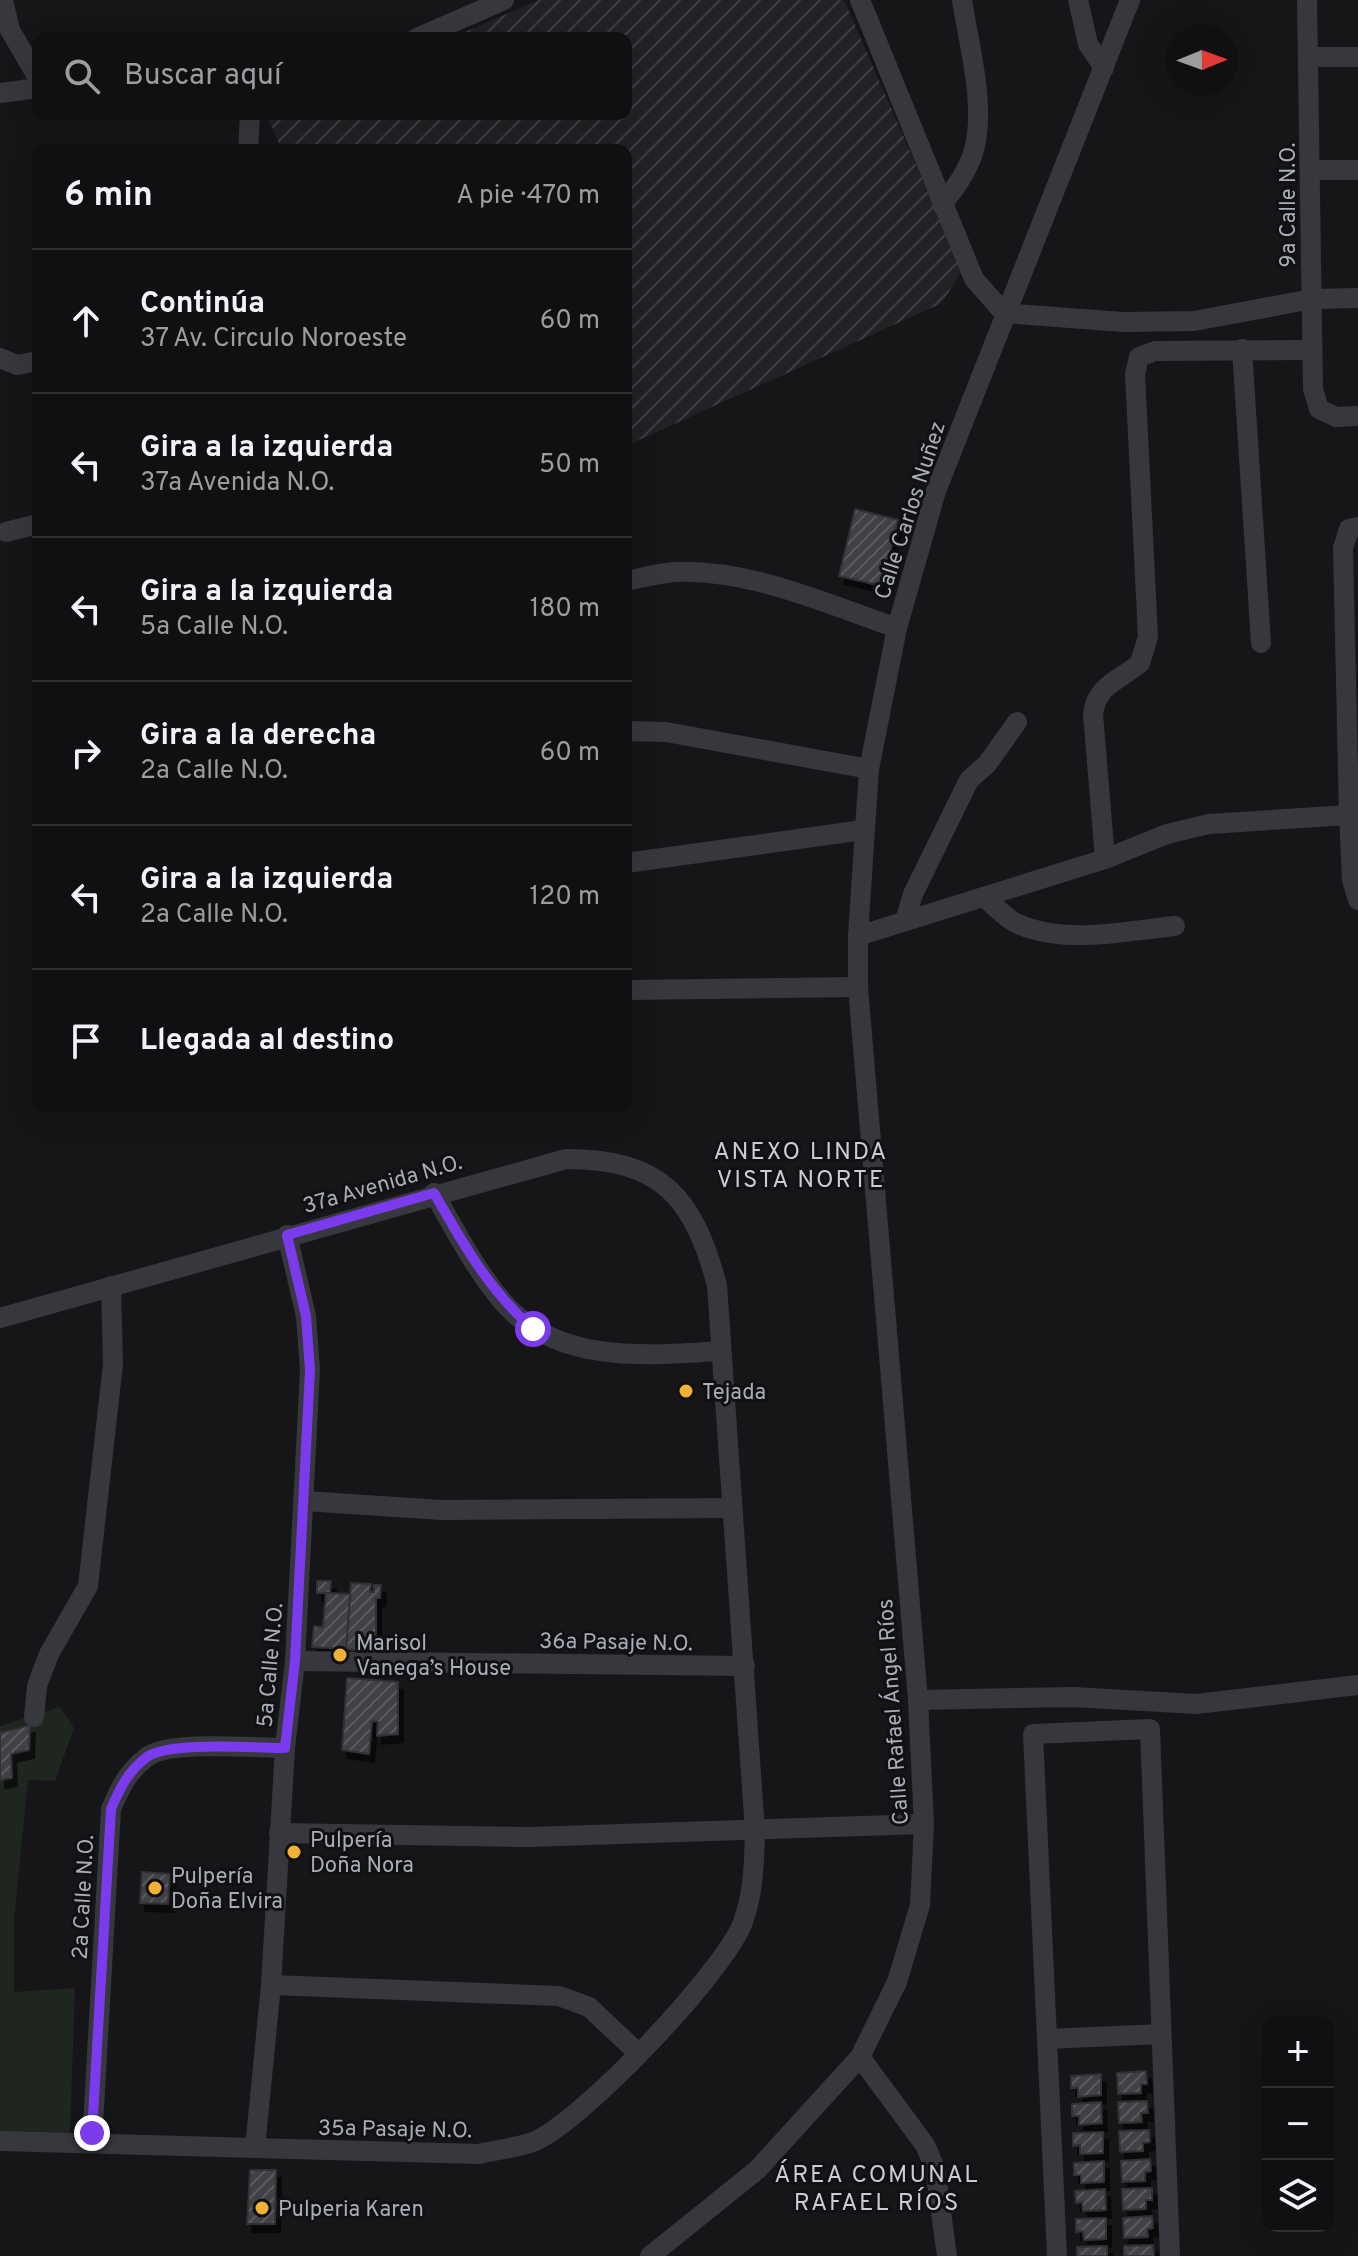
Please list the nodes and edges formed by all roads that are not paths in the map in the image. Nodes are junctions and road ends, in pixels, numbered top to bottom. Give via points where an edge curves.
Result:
1 (3, 0) edge
2 (504, 0) edge
3 (860, 0) edge
4 (962, 0) edge
5 (1078, 0) edge
6 (1130, 0) edge
7 (1307, 0) edge
8 (431, 32) edge
9 (1309, 57) junction
10 (1358, 57) edge
11 (32, 68) edge
12 (1104, 68) junction
13 (32, 89) edge
14 (0, 93) edge
15 (250, 120) edge
16 (248, 144) edge
17 (1312, 170) junction
18 (1358, 170) edge
19 (942, 205) junction
20 (1358, 298) edge
21 (1312, 299) junction
22 (1004, 313) junction
23 (1242, 349) junction
24 (1311, 350) junction
25 (0, 358) edge
26 (32, 362) edge
27 (1358, 416) edge
28 (32, 526) edge
29 (1358, 527) edge
30 (6, 532) dead end
31 (632, 580) edge
32 (897, 628) junction
33 (1261, 643) dead end
34 (1017, 722) dead end
35 (632, 731) edge
36 (869, 769) junction
37 (1349, 815) junction
38 (863, 830) junction
39 (1105, 859) junction
40 (632, 862) edge
41 (984, 897) junction
42 (1358, 900) edge
43 (905, 921) junction
44 (1175, 926) dead end
45 (858, 936) junction
46 (858, 987) junction
47 (632, 990) edge
48 (862, 1064) joint
49 (434, 1193) junction
50 (287, 1235) junction
51 (111, 1286) junction
52 (0, 1318) edge
53 (720, 1351) junction
54 (305, 1501) junction
55 (731, 1508) junction
56 (295, 1661) junction
57 (745, 1666) junction
58 (1358, 1685) edge
59 (918, 1700) junction
60 (34, 1717) dead end
61 (285, 1748) junction
62 (924, 1824) junction
63 (755, 1831) junction
64 (279, 1833) junction
65 (271, 1985) junction
66 (1161, 2034) junction
67 (1047, 2039) junction
68 (639, 2054) junction
69 (860, 2057) junction
70 (0, 2141) edge
71 (92, 2143) junction
72 (255, 2148) junction
73 (650, 2256) edge
74 (947, 2256) edge
75 (1057, 2256) edge
76 (1170, 2256) edge

1 - 11 street via 10,30
2 - 8 street
3 - 19 street
4 - 19 street via 977,120 974,150
5 - 12 street via 1088,44
6 - 12 street, Calle Carlos Nuñez
7 - 9 street, 9a Calle N.O.
9 - 10 street
9 - 17 street, 9a Calle N.O.
12 - 22 street, Calle Carlos Nuñez
13 - 14 street
15 - 16 street
17 - 18 street
17 - 21 street, 9a Calle N.O.
19 - 22 street via 974,279
20 - 21 street
21 - 22 street via 1194,321
21 - 24 street, 9a Calle N.O.
22 - 32 street, Calle Carlos Nuñez via 936,491
23 - 24 street
23 - 33 street
23 - 39 street via 1155,351 1139,357 1135,374 1148,637 1140,663 1095,697
24 - 27 street, 9a Calle N.O. via 1319,409 1336,417
25 - 26 street via 17,365
28 - 30 street
29 - 37 street via 1349,529 1343,548
31 - 32 street via 703,573 794,593
32 - 36 street, Calle Carlos Nuñez
34 - 43 street via 969,780
35 - 36 street via 666,732
36 - 38 street, Calle Carlos Nuñez
37 - 39 street via 1209,824
37 - 42 street
38 - 40 street
38 - 45 street, Calle Carlos Nuñez
39 - 41 street
41 - 43 street
41 - 44 street via 1015,923 1038,931 1081,934
43 - 45 street
45 - 46 street, Calle Carlos Nuñez
46 - 47 street
46 - 48 street, Calle Carlos Nuñez
48 - 59 street, Calle Rafael Ángel Ríos
49 - 50 street, 37a Avenida N.O.
49 - 53 street via 473,1262 504,1303 533,1329 609,1353
49 - 53 street, 37a Avenida N.O. via 566,1159 604,1159 640,1169 667,1186 691,1215 706,1246 717,1285
50 - 51 street, 37a Avenida N.O.
50 - 54 street, 5a Calle N.O. via 306,1316 310,1370
51 - 52 street, 37a Avenida N.O.
51 - 60 street via 113,1364 88,1586 49,1654 37,1686
53 - 55 street, 37a Avenida N.O.
54 - 55 street via 442,1510
54 - 56 street, 5a Calle N.O.
55 - 57 street, 35a Pasaje N.O.
56 - 57 street, 36a Pasaje N.O.
56 - 61 street, 5a Calle N.O.
57 - 63 street, 35a Pasaje N.O.
58 - 59 street via 1196,1704 1074,1697
59 - 62 street, Calle Rafael Ángel Ríos
61 - 64 street, 5a Calle N.O.
61 - 71 street, 2a Calle N.O. via 184,1747 149,1754 124,1779 111,1809
62 - 63 street
62 - 69 street, Calle Rafael Ángel Ríos via 920,1905 910,1946
63 - 64 street via 529,1837
63 - 68 street, 35a Pasaje N.O. via 754,1885 742,1926 715,1966
64 - 65 street, 5a Calle N.O.
65 - 68 street via 559,1996 589,2007
65 - 72 street, 5a Calle N.O.
66 - 67 street
66 - 67 street via 1150,1729 1047,1733 1033,1734
66 - 76 street
67 - 75 street
68 - 72 street, 35a Pasaje N.O. via 582,2111 534,2142 479,2154
69 - 73 street, Calle Rafael Ángel Ríos via 757,2170
69 - 74 street via 925,2145 935,2168
70 - 71 street, 35a Pasaje N.O.
71 - 72 street, 35a Pasaje N.O.

